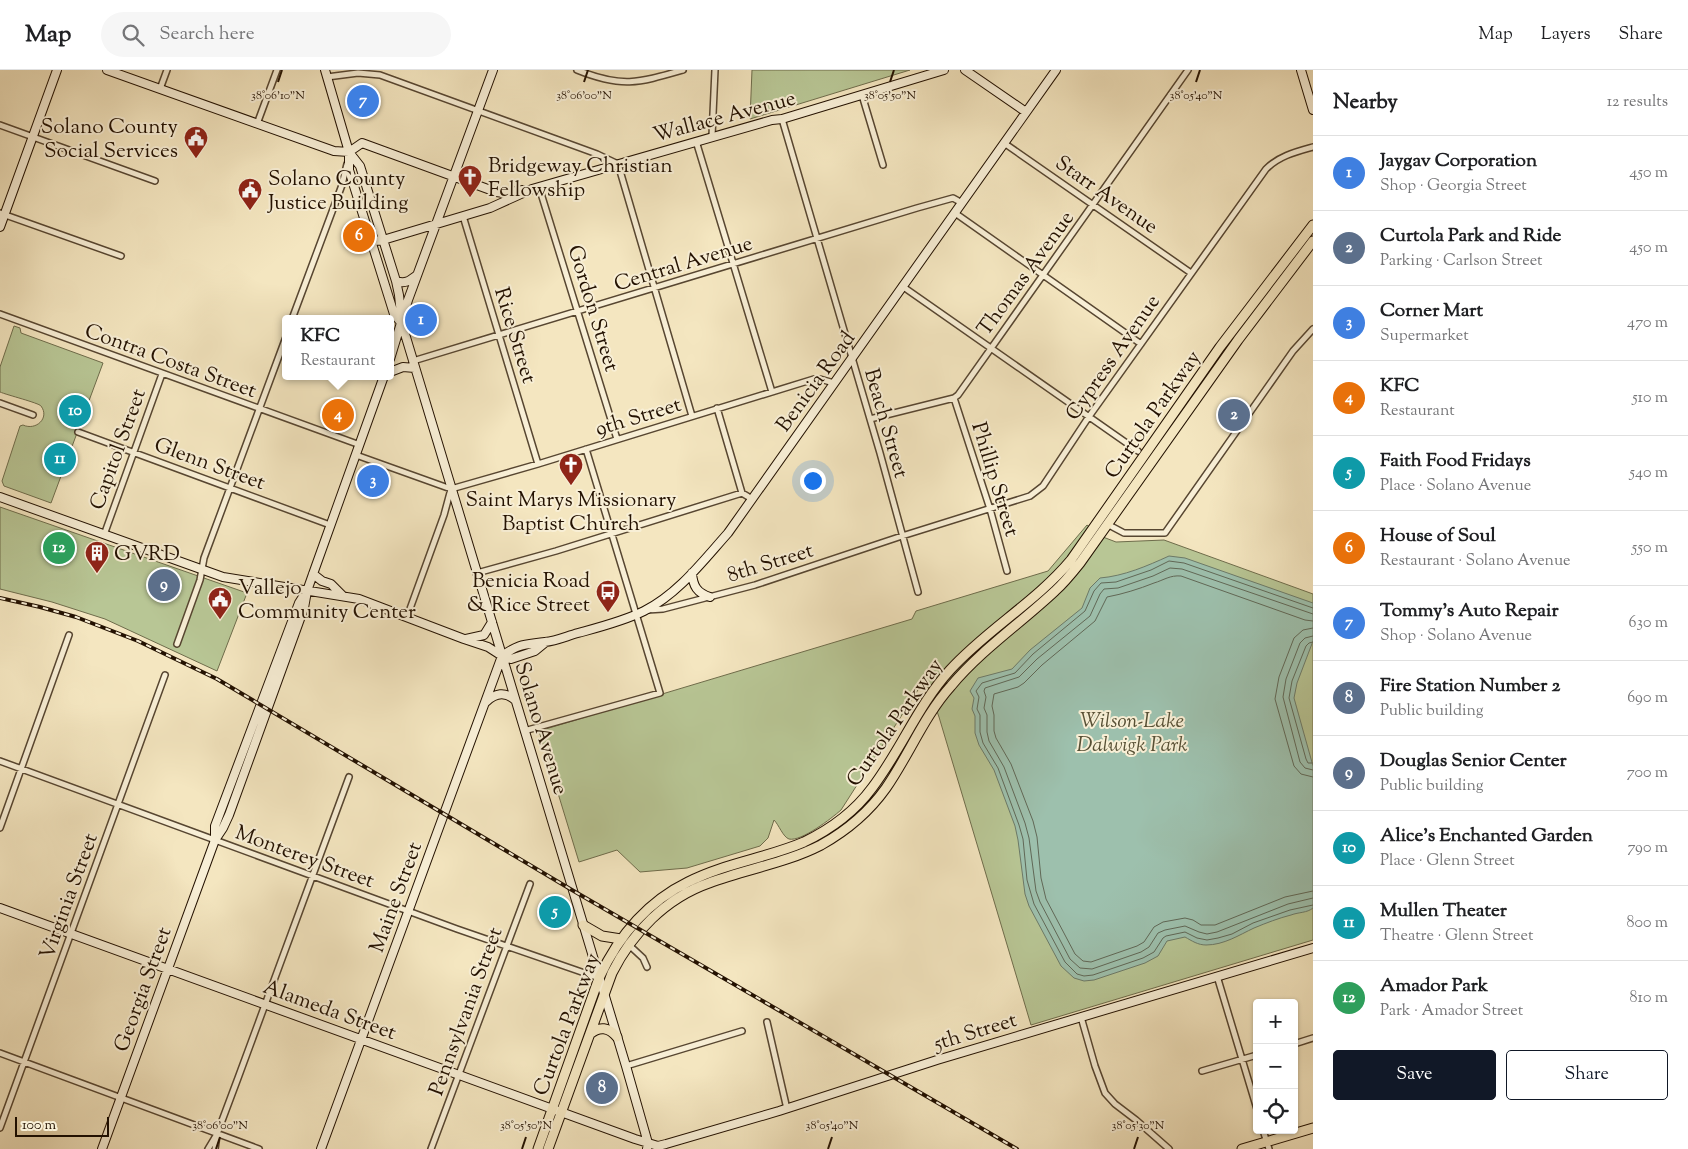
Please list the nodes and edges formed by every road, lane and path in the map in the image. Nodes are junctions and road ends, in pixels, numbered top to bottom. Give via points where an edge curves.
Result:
1 (57, 70) edge
2 (107, 70) edge
3 (167, 70) edge
4 (277, 70) edge
5 (493, 70) edge
6 (577, 70) edge
7 (683, 70) edge
8 (716, 70) edge
9 (944, 70) edge
10 (966, 70) edge
11 (1056, 70) edge
12 (1188, 70) edge
13 (1301, 70) edge
14 (326, 74) edge
15 (160, 89) junction
16 (862, 96) junction
17 (478, 110) junction
18 (1313, 110) edge
19 (1026, 112) junction
20 (782, 119) junction
21 (257, 124) junction
22 (0, 125) edge
23 (712, 136) junction
24 (33, 137) junction
25 (696, 141) junction
26 (1004, 143) junction
27 (1313, 147) edge
28 (349, 152) junction
29 (618, 164) junction
30 (883, 165) dead end
31 (454, 177) junction
32 (154, 181) dead end
33 (536, 188) junction
34 (488, 189) junction
35 (962, 203) junction
36 (1093, 205) junction
37 (490, 208) junction
38 (955, 213) junction
39 (2, 214) edge
40 (463, 216) junction
41 (436, 224) junction
42 (1313, 225) edge
43 (0, 227) edge
44 (816, 239) junction
45 (383, 240) junction
46 (371, 241) junction
47 (1313, 241) edge
48 (121, 256) dead end
49 (734, 264) junction
50 (1191, 273) junction
51 (417, 275) junction
52 (1043, 276) junction
53 (396, 281) junction
54 (902, 286) junction
55 (655, 288) junction
56 (578, 312) junction
57 (0, 314) edge
58 (293, 315) edge
59 (402, 324) junction
60 (1313, 330) edge
61 (499, 334) junction
62 (1141, 344) junction
63 (282, 347) edge
64 (394, 348) edge
65 (991, 349) junction
66 (852, 359) junction
67 (414, 365) junction
68 (394, 370) edge
69 (162, 374) junction
70 (384, 380) edge
71 (834, 383) junction
72 (772, 392) junction
73 (954, 398) junction
74 (0, 403) edge
75 (717, 408) junction
76 (258, 409) junction
77 (33, 415) dead end
78 (692, 416) junction
79 (1088, 418) junction
80 (870, 420) junction
81 (78, 432) dead end
82 (617, 439) junction
83 (360, 445) junction
84 (586, 449) junction
85 (1138, 451) dead end
86 (134, 452) junction
87 (356, 455) junction
88 (538, 464) junction
89 (229, 488) junction
90 (452, 488) junction
91 (742, 493) junction
92 (0, 497) edge
93 (752, 500) junction
94 (1110, 504) junction
95 (990, 509) junction
96 (1107, 524) junction
97 (330, 525) junction
98 (611, 534) junction
99 (104, 535) junction
100 (902, 536) junction
101 (202, 570) junction
102 (1007, 571) dead end
103 (477, 573) junction
104 (692, 573) junction
105 (313, 574) junction
106 (307, 591) junction
107 (918, 592) dead end
108 (343, 596) junction
109 (710, 597) junction
110 (645, 610) junction
111 (636, 614) junction
112 (407, 617) junction
113 (492, 622) junction
114 (69, 635) dead end
115 (464, 639) junction
116 (178, 644) dead end
117 (502, 656) junction
118 (165, 675) dead end
119 (515, 700) junction
120 (485, 704) junction
121 (524, 731) junction
122 (0, 761) edge
123 (22, 769) junction
124 (349, 777) dead end
125 (119, 804) junction
126 (0, 828) edge
127 (215, 840) junction
128 (312, 875) junction
129 (530, 884) dead end
130 (0, 908) edge
131 (409, 911) junction
132 (583, 925) junction
133 (71, 934) junction
134 (625, 941) junction
135 (507, 946) junction
136 (1313, 948) edge
137 (647, 967) dead end
138 (168, 969) junction
139 (1217, 976) junction
140 (599, 978) junction
141 (604, 994) junction
142 (265, 1004) junction
143 (1081, 1017) junction
144 (767, 1022) dead end
145 (742, 1031) dead end
146 (589, 1034) junction
147 (617, 1037) junction
148 (1313, 1038) edge
149 (362, 1040) junction
150 (1298, 1043) edge
151 (0, 1053) edge
152 (1253, 1056) edge
153 (1242, 1059) junction
154 (24, 1062) junction
155 (626, 1066) junction
156 (1202, 1071) dead end
157 (460, 1075) junction
158 (1253, 1096) edge
159 (121, 1097) junction
160 (787, 1109) junction
161 (557, 1110) junction
162 (0, 1128) edge
163 (1313, 1128) edge
164 (216, 1134) junction
165 (1268, 1145) edge
166 (648, 1148) edge
167 (102, 1149) edge
168 (208, 1149) edge
169 (215, 1149) edge
170 (259, 1149) edge
171 (321, 1149) edge
172 (431, 1149) edge
173 (538, 1149) edge
174 (548, 1149) edge
175 (1169, 1149) edge
176 (1242, 1149) edge

1 - 24 main road
2 - 15 main road
3 - 15 street
4 - 21 street
5 - 17 main road
6 - 7 street via 605,80 627,83
8 - 23 street
9 - 16 main road, Wallace Avenue
10 - 19 main road
11 - 19 main road, Benicia Road
12 - 36 street, Thomas Avenue
13 - 18 main road
14 - 17 street via 380,75
14 - 28 main road, Solano Avenue
15 - 21 main road
16 - 20 main road, Wallace Avenue
16 - 30 street
17 - 29 street
17 - 31 main road
19 - 26 main road, Benicia Road
20 - 23 main road, Wallace Avenue
20 - 44 street, Beach Street
21 - 28 main road via 334,151
22 - 24 street
23 - 25 main road, Wallace Avenue
24 - 32 street
24 - 39 main road
25 - 29 main road, Wallace Avenue
25 - 49 street
26 - 35 main road, Benicia Road
26 - 36 street, Starr Avenue
27 - 50 street, Cypress Avenue via 1293,152 1269,165
28 - 31 main road via 362,143
28 - 45 main road, Solano Avenue via 360,166
28 - 46 main road, Solano Avenue via 349,170
28 - 58 street via 342,185
29 - 33 main road, Wallace Avenue
29 - 55 street
31 - 34 main road
31 - 41 main road
33 - 34 main road via 504,192
33 - 37 main road, Wallace Avenue
33 - 56 street, Gordon Street
34 - 37 main road via 493,199
35 - 38 main road, Benicia Road
35 - 44 street, Central Avenue via 953,198
36 - 50 street, Starr Avenue
36 - 52 street, Thomas Avenue
37 - 40 main road, Wallace Avenue
38 - 52 street
38 - 54 main road, Benicia Road
39 - 43 main road
39 - 48 street
40 - 41 main road, Wallace Avenue
40 - 61 street, Rice Street
41 - 45 main road, Wallace Avenue
41 - 51 main road
42 - 94 main road, Curtola Parkway via 1220,348
44 - 49 street, Central Avenue
44 - 66 street, Beach Street
45 - 46 main road, Wallace Avenue
45 - 53 main road, Solano Avenue
46 - 59 main road, Solano Avenue via 394,314
47 - 96 main road, Curtola Parkway
49 - 55 street, Central Avenue
49 - 72 street
50 - 62 street, Cypress Avenue
51 - 53 main road via 408,282
51 - 59 main road
52 - 62 street
52 - 65 street, Thomas Avenue
53 - 59 main road, Solano Avenue
54 - 65 street
54 - 66 main road, Benicia Road
55 - 56 street, Central Avenue
55 - 78 street
56 - 61 street, Central Avenue
56 - 82 street, Gordon Street
57 - 69 street, Contra Costa Street
59 - 64 main road
59 - 67 main road, Solano Avenue
60 - 96 street via 1289,358 1165,533 1124,533
61 - 67 street, Central Avenue
61 - 88 street, Rice Street
62 - 79 street, Cypress Avenue
63 - 76 street
65 - 73 street, Thomas Avenue
65 - 79 street
66 - 71 main road, Benicia Road
66 - 80 street, Beach Street
67 - 68 main road
67 - 90 main road, Solano Avenue
69 - 76 street, Contra Costa Street
69 - 86 street, Capitol Street
70 - 83 main road, Georgia Street
71 - 72 street, 9th Street via 814,379
71 - 93 main road, Benicia Road
72 - 75 street, 9th Street
73 - 80 street
73 - 95 street, Phillip Street
74 - 77 street
75 - 78 street, 9th Street
75 - 91 street
76 - 83 street, Contra Costa Street
76 - 89 street
78 - 82 street, 9th Street
79 - 85 street
79 - 95 street, Cypress Avenue via 1043,486 1030,496
80 - 100 street, Beach Street
81 - 86 street, Glenn Street
82 - 84 street, 9th Street
83 - 87 main road, Georgia Street
84 - 88 street, 9th Street
84 - 98 street
86 - 89 street, Glenn Street
86 - 99 street, Capitol Street
87 - 90 street
87 - 97 main road, Georgia Street
88 - 90 street, 9th Street
89 - 97 street, Glenn Street
89 - 101 street
90 - 103 main road, Solano Avenue
90 - 112 street
91 - 93 street
91 - 98 street
92 - 99 main road
93 - 104 main road, Benicia Road
94 - 96 main road
94 - 134 main road, Curtola Parkway via 1066,566 967,653 938,684 872,788 842,819 804,842 689,881 652,906
95 - 100 street, Cypress Avenue
95 - 102 street, Phillip Street
96 - 134 main road, Curtola Parkway via 1056,591 950,686 886,788 851,826 802,854 693,890 659,912
97 - 105 main road, Georgia Street
98 - 103 street
98 - 111 street
99 - 101 main road
100 - 107 street, Beach Street
100 - 109 street, 8th Street
101 - 106 main road via 240,581
101 - 116 street
103 - 113 main road, Solano Avenue
104 - 109 main road via 697,590
104 - 110 main road, Benicia Road
105 - 106 main road, Georgia Street
105 - 108 main road via 331,584
106 - 108 main road
106 - 127 main road, Georgia Street via 304,608 229,815
108 - 112 main road
109 - 110 street, 8th Street via 663,609
110 - 111 main road, Benicia Road
111 - 117 main road, Benicia Road via 546,642 514,647
111 - 121 street via 660,693
112 - 115 main road
113 - 115 main road via 484,634
113 - 117 main road, Solano Avenue
114 - 123 street
115 - 117 main road via 488,646
117 - 119 main road, Solano Avenue
117 - 120 main road, Maine Street
118 - 125 street, Virginia Street
119 - 120 main road via 507,694 499,694
119 - 121 main road, Solano Avenue
120 - 131 main road, Maine Street
121 - 132 main road, Solano Avenue
122 - 123 street, Monterey Street
123 - 125 street, Monterey Street
123 - 126 street
124 - 128 street
125 - 127 street, Monterey Street
125 - 133 street, Virginia Street
127 - 128 street, Monterey Street
127 - 138 main road, Georgia Street
128 - 131 street, Monterey Street
128 - 142 street
129 - 135 street, Pennsylvania Street
130 - 133 main road, Alameda Street
131 - 135 street, Monterey Street
131 - 149 main road, Maine Street
132 - 134 main road via 602,936
132 - 140 main road, Solano Avenue
133 - 138 main road, Alameda Street
133 - 154 street, Virginia Street
134 - 137 street via 643,958
134 - 140 main road, Curtola Parkway via 608,960
134 - 141 main road, Curtola Parkway
135 - 140 street, Monterey Street
135 - 157 street, Pennsylvania Street
136 - 139 main road, 5th Street
138 - 142 main road, Alameda Street
138 - 159 main road, Georgia Street
139 - 143 main road, 5th Street
139 - 153 street
140 - 141 main road, Solano Avenue
140 - 161 main road, Curtola Parkway
141 - 146 main road, Curtola Parkway
141 - 147 main road, Solano Avenue
142 - 149 main road, Alameda Street
142 - 164 street
143 - 160 main road, 5th Street
143 - 175 street via 1105,1093
144 - 160 street
145 - 155 street
146 - 147 main road via 605,1028
146 - 161 main road, Curtola Parkway
147 - 155 main road, Solano Avenue
148 - 150 street
149 - 157 main road, Alameda Street
149 - 171 main road, Maine Street
151 - 154 street
152 - 153 street
153 - 156 street
153 - 158 street
154 - 159 street
154 - 162 street, Virginia Street
155 - 166 main road, Solano Avenue
157 - 161 main road, Alameda Street
157 - 172 street, Pennsylvania Street
159 - 164 street
159 - 167 main road, Georgia Street
160 - 166 main road, 5th Street
161 - 166 main road, Alameda Street
161 - 173 main road, Curtola Parkway
161 - 174 main road, Curtola Parkway
163 - 165 main road
164 - 168 street
164 - 169 street
164 - 170 street
165 - 176 main road

